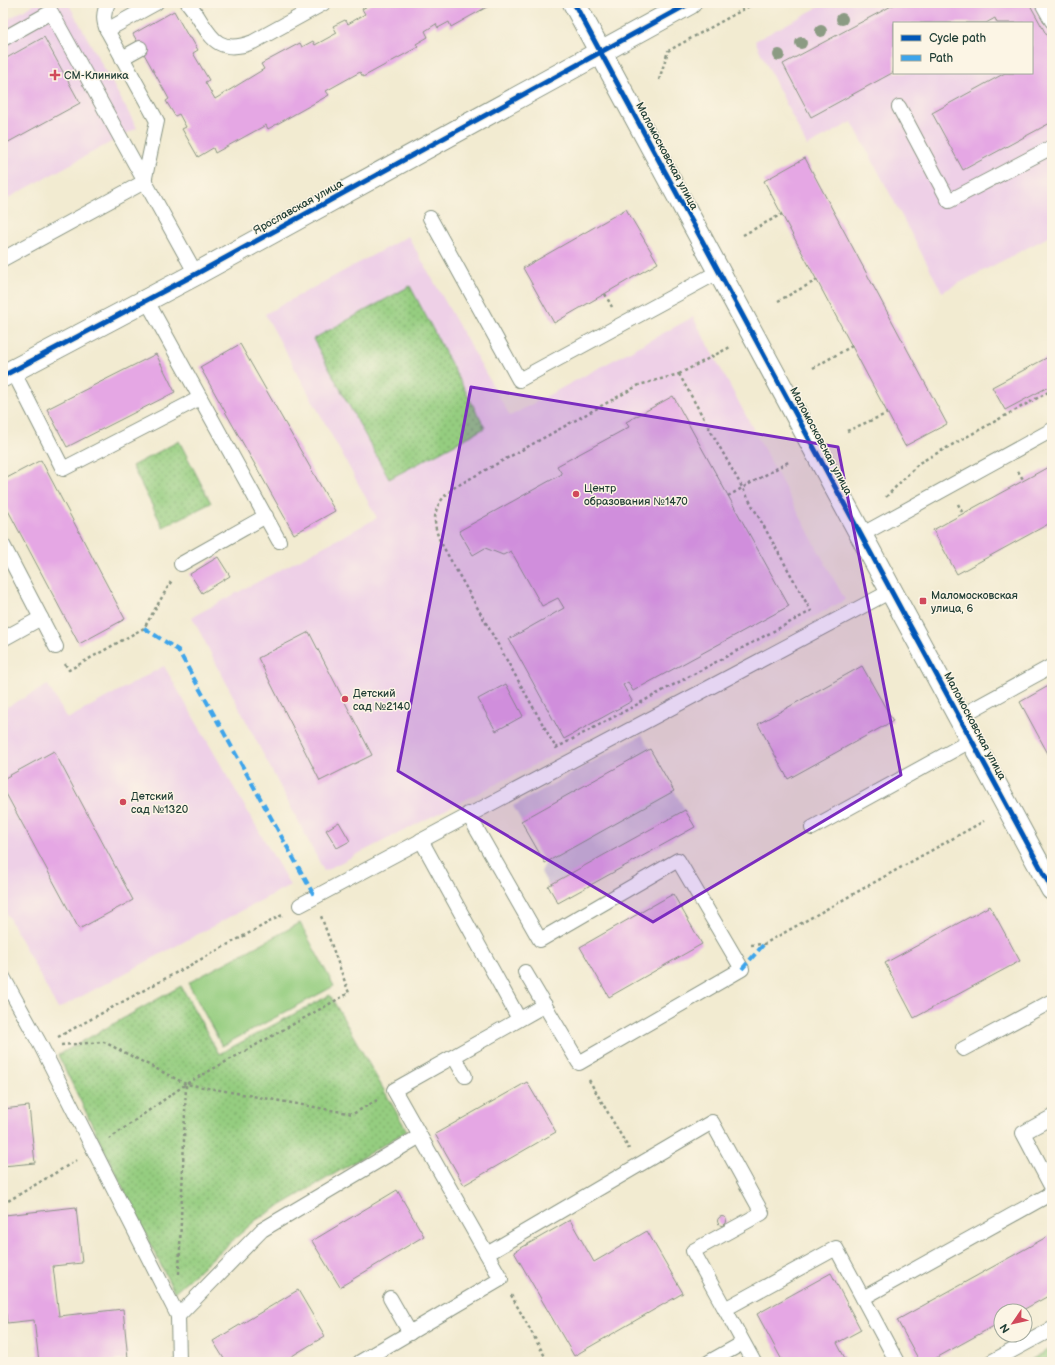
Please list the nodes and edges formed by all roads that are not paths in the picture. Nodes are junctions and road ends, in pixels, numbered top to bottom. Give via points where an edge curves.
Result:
1 (108, 3) edge
2 (156, 3) edge
3 (188, 3) edge
4 (324, 3) edge
5 (574, 3) edge
6 (690, 3) edge
7 (1042, 3) edge
8 (1052, 21) edge
9 (107, 30) junction
10 (3, 39) edge
11 (140, 48) dead end
12 (601, 52) junction
13 (122, 58) junction
14 (899, 107) dead end
15 (1052, 147) edge
16 (144, 182) junction
17 (430, 218) dead end
18 (3, 259) edge
19 (718, 272) junction
20 (196, 274) junction
21 (147, 301) junction
22 (8, 374) edge
23 (200, 398) junction
24 (1052, 430) edge
25 (266, 516) junction
26 (861, 535) junction
27 (279, 541) dead end
28 (3, 545) edge
29 (181, 564) road end
30 (891, 591) junction
31 (41, 618) junction
32 (3, 639) edge
33 (56, 647) road end
34 (1052, 666) edge
35 (959, 717) junction
36 (972, 740) junction
37 (468, 814) junction
38 (812, 828) dead end
39 (421, 840) junction
40 (1052, 889) edge
41 (300, 905) road end
42 (525, 972) dead end
43 (3, 976) edge
44 (1052, 1001) edge
45 (545, 1005) junction
46 (519, 1020) junction
47 (963, 1049) dead end
48 (454, 1056) junction
49 (465, 1076) dead end
50 (1052, 1117) edge
51 (420, 1136) junction
52 (1052, 1188) edge
53 (1052, 1193) edge
54 (487, 1254) junction
55 (390, 1298) dead end
56 (863, 1298) junction
57 (725, 1309) junction
58 (178, 1316) junction
59 (1052, 1329) edge
60 (410, 1333) junction
61 (743, 1343) junction
62 (179, 1362) edge
63 (360, 1362) edge
64 (709, 1362) edge
65 (754, 1362) edge
66 (897, 1362) edge
67 (991, 1362) edge

1 - 9 lane via 104,9 103,20
2 - 9 lane
3 - 4 lane via 210,37 231,46 253,42
5 - 12 street, Маломосковская улица
6 - 12 street, Ярославская улица
7 - 8 lane
9 - 13 lane
10 - 16 lane via 51,12
11 - 13 lane
12 - 19 street, Маломосковская улица
12 - 20 street, Ярославская улица
13 - 16 lane via 157,121
14 - 15 lane via 949,201
16 - 18 lane
16 - 20 lane
17 - 19 lane via 519,380
19 - 26 street, Маломосковская улица
20 - 21 street, Ярославская улица
21 - 22 street, Ярославская улица
21 - 23 lane
22 - 23 lane via 63,469
23 - 25 lane
24 - 26 lane
25 - 27 lane
25 - 29 lane
26 - 30 street, Маломосковская улица
28 - 31 lane
30 - 35 street, Маломосковская улица
30 - 37 lane
31 - 32 lane
31 - 33 lane
34 - 35 lane
35 - 36 street, Маломосковская улица
36 - 38 lane
36 - 40 street, Маломосковская улица
37 - 39 lane
37 - 45 lane via 540,940 678,860 742,970 579,1063
39 - 41 lane
39 - 46 lane
42 - 45 lane
43 - 58 lane
44 - 47 lane
45 - 46 lane
46 - 48 lane
48 - 49 lane
48 - 51 lane via 394,1090
50 - 52 lane via 1023,1133
51 - 54 lane
51 - 58 lane via 262,1230
53 - 56 lane
54 - 57 lane via 712,1122 762,1213 693,1251
54 - 60 lane via 501,1279
55 - 60 lane
56 - 57 lane via 836,1248
56 - 66 lane
57 - 61 lane
58 - 62 lane
59 - 67 lane
60 - 63 lane
61 - 64 lane
61 - 65 lane

